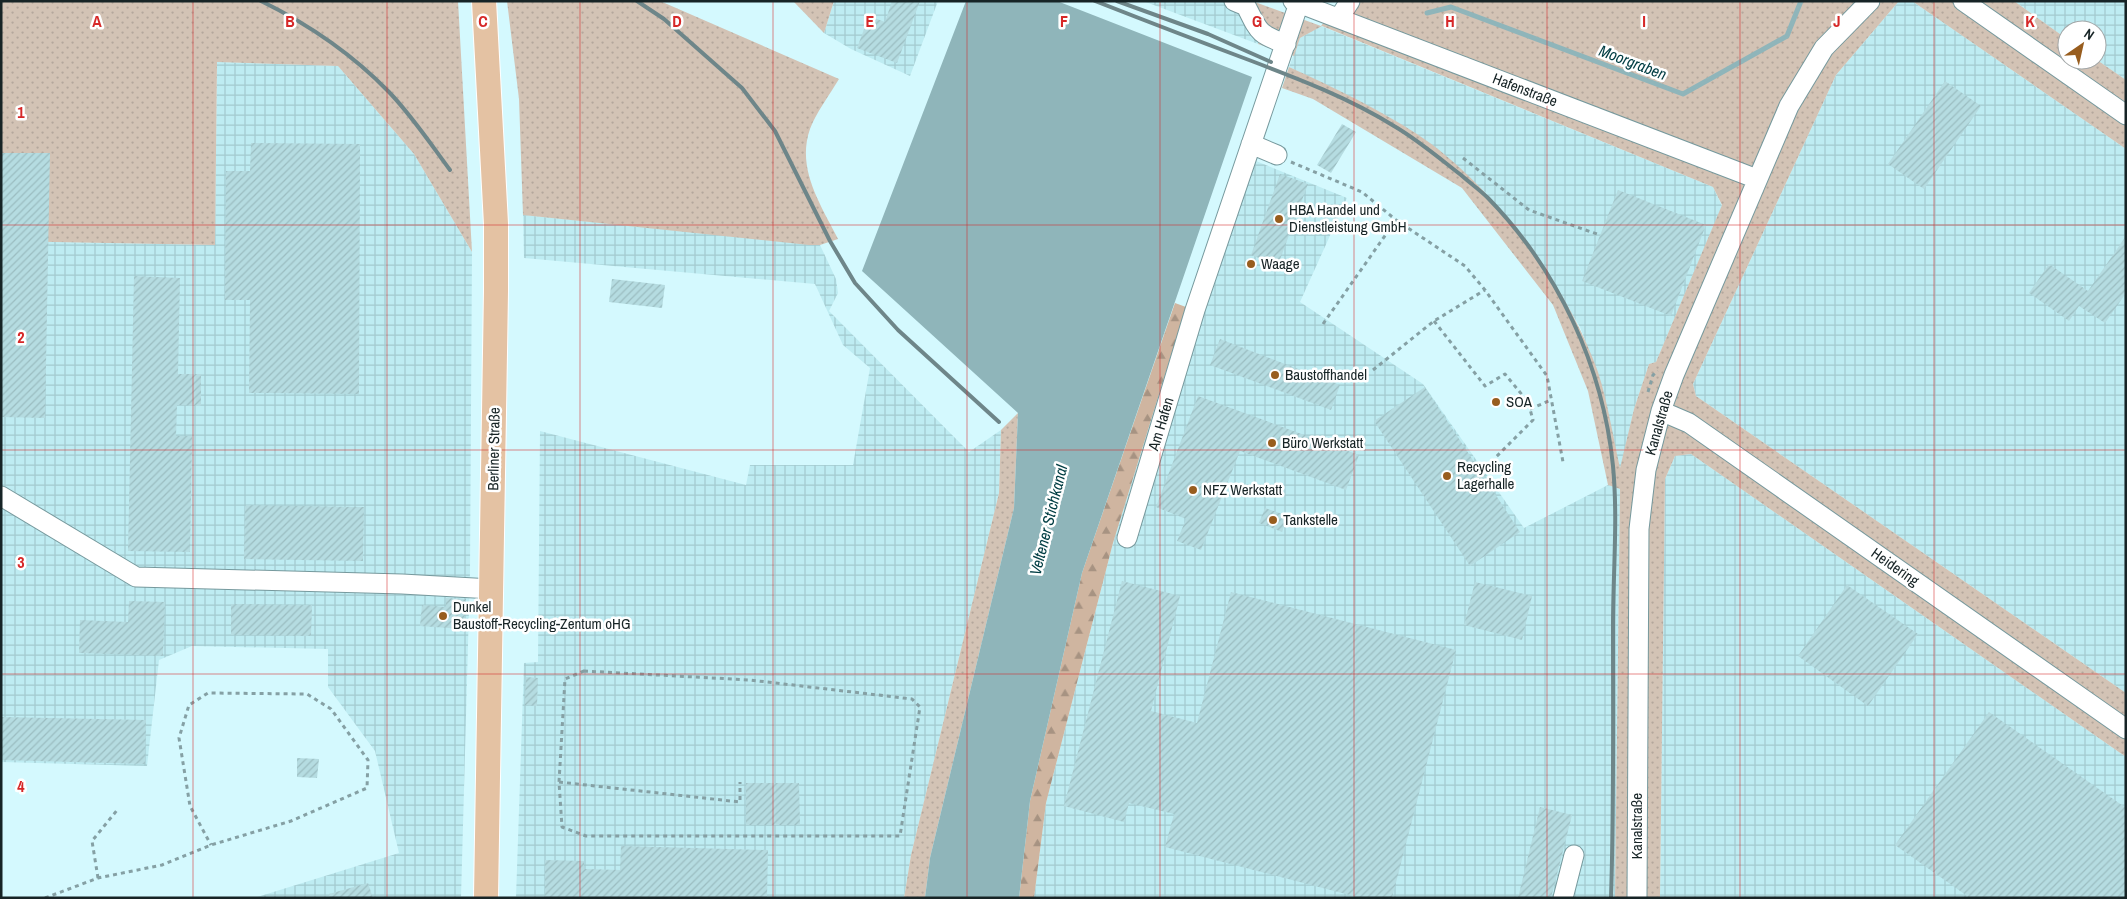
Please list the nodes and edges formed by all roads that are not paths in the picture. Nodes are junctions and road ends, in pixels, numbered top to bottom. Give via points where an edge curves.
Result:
1 (484, 1) edge
2 (1234, 1) edge
3 (1350, 1) edge
4 (1870, 1) edge
5 (1963, 1) edge
6 (1296, 2) edge
7 (1338, 18) junction
8 (1284, 48) junction
9 (2126, 115) edge
10 (1251, 144) junction
11 (1276, 155) road end
12 (1756, 179) junction
13 (1661, 411) junction
14 (1, 496) edge
15 (1126, 538) dead end
16 (492, 589) junction
17 (2126, 729) edge
18 (1574, 855) dead end
19 (486, 898) edge
20 (1564, 898) edge
21 (1637, 898) edge

1 - 16 main road, Berliner Straße via 496,224
2 - 8 street via 1246,6 1264,36
3 - 7 street
4 - 12 street, Kanalstraße via 1824,48 1789,106
5 - 9 street
6 - 7 street, Hafenstraße
6 - 8 street
7 - 12 street, Hafenstraße
8 - 10 street, Am Hafen
10 - 11 street
10 - 15 street, Am Hafen via 1210,282 1195,310
12 - 13 street, Kanalstraße
13 - 17 street, Heidering via 1689,423
13 - 21 street, Kanalstraße via 1646,470 1639,529
14 - 16 street via 136,577
16 - 19 main road, Berliner Straße
18 - 20 street

